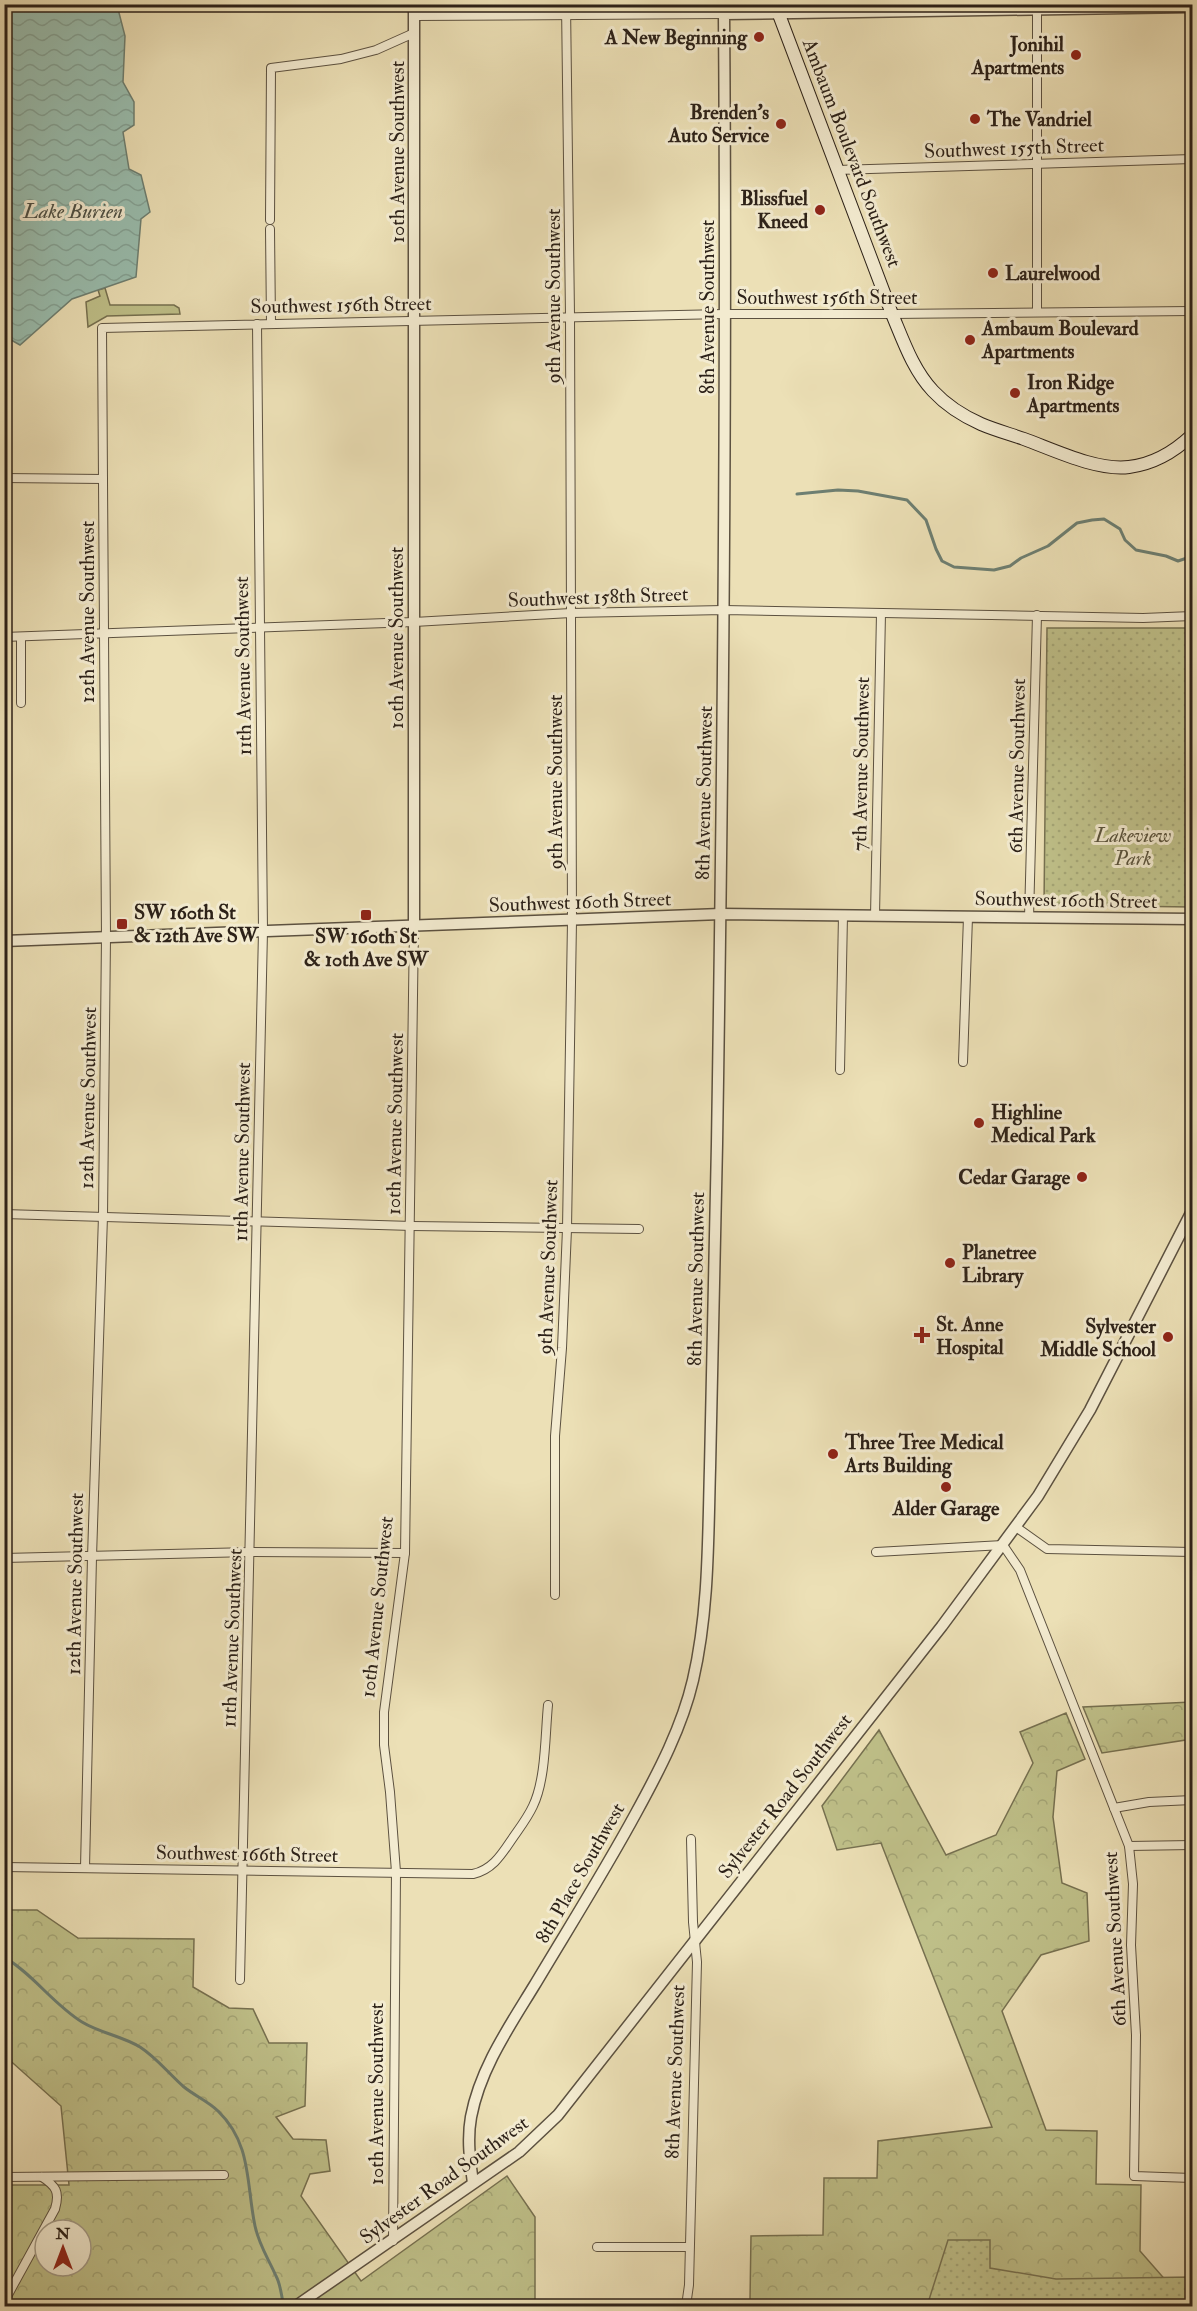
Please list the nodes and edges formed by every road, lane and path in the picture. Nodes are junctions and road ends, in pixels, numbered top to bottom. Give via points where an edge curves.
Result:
1 (414, 4) edge
2 (567, 4) edge
3 (1192, 6) edge
4 (1037, 7) edge
5 (777, 9) edge
6 (723, 14) junction
7 (414, 16) junction
8 (567, 16) junction
9 (414, 33) junction
10 (1192, 159) edge
11 (1037, 164) junction
12 (837, 170) junction
13 (1037, 311) junction
14 (1192, 311) edge
15 (724, 314) junction
16 (892, 314) junction
17 (570, 316) junction
18 (416, 320) junction
19 (257, 324) junction
20 (271, 324) junction
21 (102, 328) joint
22 (1192, 435) edge
23 (4, 478) edge
24 (103, 478) junction
25 (723, 610) junction
26 (571, 613) junction
27 (880, 613) junction
28 (1037, 615) junction
29 (1192, 616) edge
30 (414, 622) junction
31 (259, 628) junction
32 (103, 633) junction
33 (4, 637) edge
34 (21, 637) junction
35 (1192, 661) edge
36 (1192, 696) edge
37 (21, 703) dead end
38 (721, 914) junction
39 (843, 915) junction
40 (875, 916) junction
41 (968, 917) junction
42 (1029, 918) junction
43 (1192, 919) edge
44 (572, 921) junction
45 (414, 926) junction
46 (263, 931) junction
47 (106, 937) junction
48 (4, 941) edge
49 (963, 1062) dead end
50 (840, 1070) dead end
51 (1192, 1211) edge
52 (4, 1214) edge
53 (103, 1216) junction
54 (258, 1221) junction
55 (411, 1226) junction
56 (567, 1229) junction
57 (639, 1229) dead end
58 (1016, 1527) junction
59 (1004, 1545) junction
60 (251, 1552) junction
61 (876, 1552) dead end
62 (1192, 1552) edge
63 (405, 1553) junction
64 (92, 1557) junction
65 (4, 1558) edge
66 (707, 1573) joint
67 (555, 1595) dead end
68 (548, 1705) dead end
69 (1192, 1800) edge
70 (1114, 1808) junction
71 (691, 1839) dead end
72 (1192, 1845) edge
73 (1129, 1846) junction
74 (4, 1866) edge
75 (85, 1869) junction
76 (241, 1871) junction
77 (396, 1872) junction
78 (696, 1942) junction
79 (240, 1980) dead end
80 (224, 2175) dead end
81 (4, 2177) edge
82 (41, 2177) junction
83 (1192, 2178) edge
84 (473, 2183) junction
85 (393, 2241) junction
86 (597, 2247) dead end
87 (689, 2247) junction
88 (4, 2302) edge
89 (296, 2307) edge
90 (686, 2307) edge

1 - 7 street, 10th Avenue Southwest
2 - 8 street, 9th Avenue Southwest
3 - 4 street
4 - 5 street
4 - 11 street
5 - 6 street
5 - 12 main road, Ambaum Boulevard Southwest
6 - 8 street
6 - 15 street, 8th Avenue Southwest
7 - 8 street
7 - 9 street, 10th Avenue Southwest
8 - 17 street, 9th Avenue Southwest
9 - 18 street, 10th Avenue Southwest
9 - 20 street via 376,50 341,59 271,68
10 - 11 street, Southwest 155th Street
11 - 12 street, Southwest 155th Street
11 - 13 street
12 - 16 main road, Ambaum Boulevard Southwest
13 - 14 street, Southwest 156th Street
13 - 16 street, Southwest 156th Street
15 - 16 street, Southwest 156th Street
15 - 17 street, Southwest 156th Street
15 - 25 street, 8th Avenue Southwest
16 - 22 main road, Ambaum Boulevard Southwest via 913,363 932,390 955,410 982,424 1109,467 1146,464 1166,456
17 - 18 street, Southwest 156th Street
17 - 26 street, 9th Avenue Southwest
18 - 20 street, Southwest 156th Street
18 - 30 street, 10th Avenue Southwest
19 - 20 street, Southwest 156th Street
19 - 21 street, Southwest 156th Street
19 - 31 street, 11th Avenue Southwest
21 - 24 street, 12th Avenue Southwest
23 - 24 street
24 - 32 street, 12th Avenue Southwest
25 - 26 street, Southwest 158th Street
25 - 27 street, Southwest 158th Street
25 - 38 street, 8th Avenue Southwest
26 - 30 street, Southwest 158th Street
26 - 44 street, 9th Avenue Southwest
27 - 28 street, Southwest 158th Street
27 - 40 street, 7th Avenue Southwest
28 - 29 street, Southwest 158th Street
28 - 42 street, 6th Avenue Southwest
30 - 31 street, Southwest 158th Street
30 - 45 street, 10th Avenue Southwest
31 - 32 street, Southwest 158th Street
31 - 46 street, 11th Avenue Southwest
32 - 34 street, Southwest 158th Street
32 - 47 street, 12th Avenue Southwest
33 - 34 street, Southwest 158th Street
34 - 37 street
35 - 36 street
38 - 39 street, Southwest 160th Street
38 - 44 street, Southwest 160th Street
38 - 66 street, 8th Avenue Southwest
39 - 40 street, Southwest 160th Street
39 - 50 street
40 - 41 street, Southwest 160th Street
41 - 42 street, Southwest 160th Street
41 - 49 street
42 - 43 street, Southwest 160th Street
44 - 45 street, Southwest 160th Street
44 - 56 street, 9th Avenue Southwest
45 - 46 street, Southwest 160th Street
45 - 55 street, 10th Avenue Southwest
46 - 47 street, Southwest 160th Street
46 - 54 street, 11th Avenue Southwest
47 - 48 street, Southwest 160th Street
47 - 53 street, 12th Avenue Southwest
51 - 58 street, Sylvester Road Southwest via 1090,1410
52 - 53 street
53 - 54 street
53 - 64 street, 12th Avenue Southwest
54 - 55 street
54 - 60 street, 11th Avenue Southwest
55 - 56 street
55 - 63 street, 10th Avenue Southwest
56 - 57 street
56 - 67 street, 9th Avenue Southwest via 555,1436
58 - 59 street, Sylvester Road Southwest
58 - 62 street via 1047,1549
59 - 61 street
59 - 70 street, 6th Avenue Southwest via 1020,1570
59 - 78 street, Sylvester Road Southwest
60 - 63 street
60 - 64 street
60 - 76 street, 11th Avenue Southwest
63 - 77 street, 10th Avenue Southwest via 384,1712
64 - 65 street
64 - 75 street, 12th Avenue Southwest
66 - 84 street, 8th Place Southwest via 695,1673 678,1727 617,1848 483,2077 468,2138
68 - 77 street, Southwest 166th Street via 537,1795 504,1850 488,1868 473,1874
69 - 70 street
70 - 73 street, 6th Avenue Southwest
71 - 78 street, 8th Avenue Southwest
72 - 73 street
73 - 83 street, 6th Avenue Southwest via 1136,2035 1134,2176
74 - 75 street, Southwest 166th Street
75 - 76 street, Southwest 166th Street
76 - 77 street, Southwest 166th Street
76 - 79 street, 11th Avenue Southwest
77 - 85 street, 10th Avenue Southwest
78 - 84 street, Sylvester Road Southwest via 558,2115 519,2152
78 - 87 street, 8th Avenue Southwest
80 - 82 street
81 - 82 street
82 - 88 street via 56,2189 55,2209
84 - 85 street, Sylvester Road Southwest
85 - 89 street, Sylvester Road Southwest
86 - 87 street
87 - 90 street, 8th Avenue Southwest

